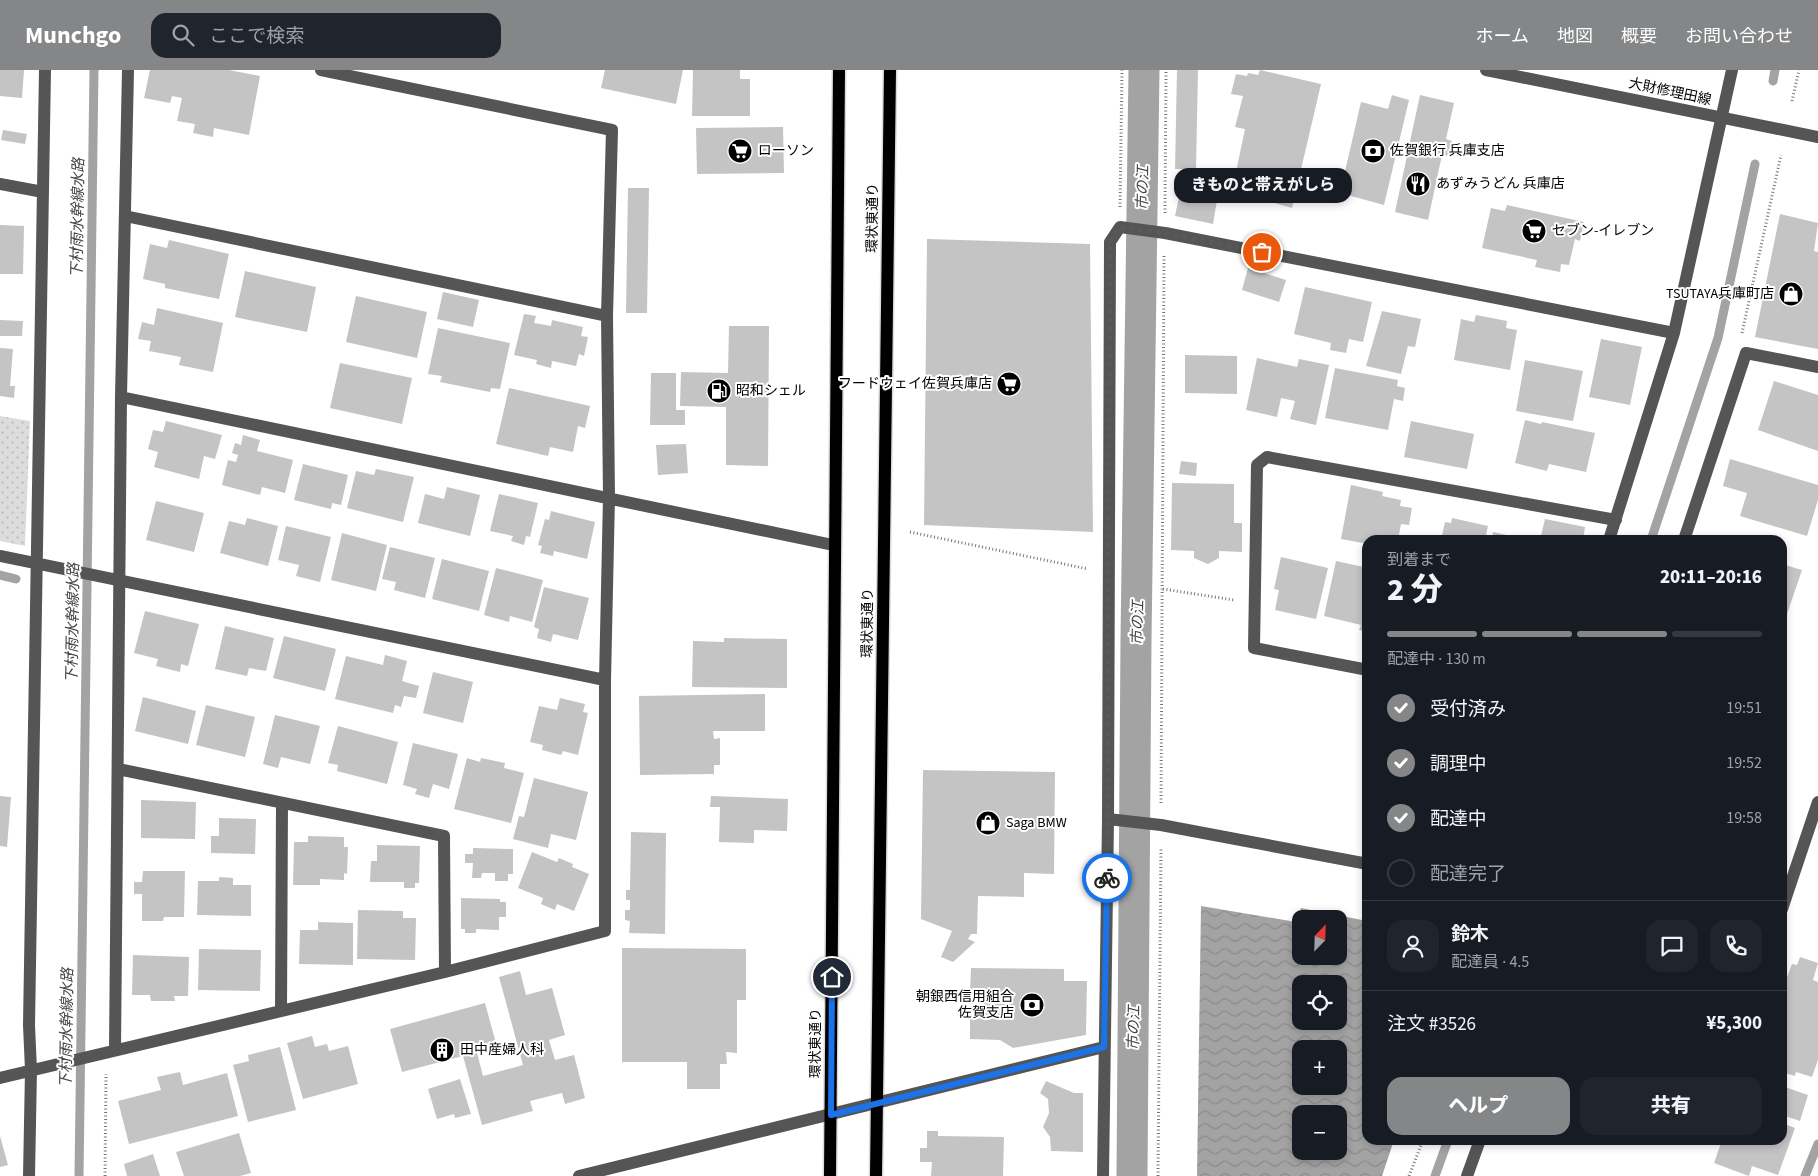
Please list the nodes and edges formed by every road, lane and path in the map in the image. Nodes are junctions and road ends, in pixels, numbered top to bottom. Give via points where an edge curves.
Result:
1 (45, 70) edge
2 (128, 70) edge
3 (321, 70) edge
4 (839, 70) edge
5 (890, 70) edge
6 (1122, 70) edge
7 (1166, 70) edge
8 (1486, 70) edge
9 (1732, 70) edge
10 (1798, 70) edge
11 (1792, 101) dead end
12 (1720, 118) junction
13 (1818, 137) edge
14 (1781, 155) dead end
15 (0, 184) edge
16 (43, 192) junction
17 (125, 216) junction
18 (1120, 227) junction
19 (1164, 233) junction
20 (607, 316) junction
21 (1674, 333) junction
22 (1746, 353) junction
23 (1818, 367) edge
24 (122, 397) junction
25 (609, 497) junction
26 (1616, 520) junction
27 (910, 532) dead end
28 (1611, 535) edge
29 (1686, 535) edge
30 (834, 545) junction
31 (0, 556) edge
32 (36, 563) junction
33 (1109, 573) junction
34 (120, 580) junction
35 (1163, 589) junction
36 (1254, 604) junction
37 (1362, 669) edge
38 (605, 680) junction
39 (118, 769) junction
40 (1818, 802) edge
41 (282, 803) junction
42 (1108, 819) junction
43 (1161, 825) junction
44 (1362, 863) edge
45 (1787, 894) edge
46 (446, 972) junction
47 (281, 1010) junction
48 (1104, 1047) junction
49 (111, 1051) junction
50 (31, 1070) junction
51 (0, 1078) edge
52 (877, 1103) junction
53 (831, 1115) junction
54 (1421, 1145) edge
55 (1478, 1145) edge
56 (29, 1176) edge
57 (105, 1176) edge
58 (580, 1176) edge
59 (830, 1176) edge
60 (876, 1176) edge
61 (1103, 1176) edge
62 (1158, 1176) edge
63 (1409, 1176) edge
64 (1467, 1176) edge

1 - 16 street
2 - 17 street
3 - 20 street via 612,130
4 - 30 main road, 環状東通り
5 - 52 main road, 環状東通り
6 - 18 path
7 - 19 path
8 - 12 street, 大財修理田線
9 - 12 street
10 - 11 path
12 - 13 street, 大財修理田線
12 - 21 street
14 - 22 path via 1742,332
15 - 16 street
16 - 32 street
17 - 20 street
17 - 24 street
18 - 19 street
18 - 33 street via 1110,242
19 - 21 street
19 - 35 path
20 - 25 street
21 - 26 street
22 - 23 street
22 - 29 street
24 - 25 street
24 - 34 street
25 - 30 street
25 - 38 street
26 - 28 street
26 - 36 street via 1267,457 1257,465
27 - 33 path
30 - 53 main road, 環状東通り
31 - 32 street
32 - 34 street
32 - 50 street
33 - 42 street
34 - 38 street
34 - 39 street
35 - 36 path
35 - 43 path
36 - 37 street via 1254,648
38 - 46 street via 605,931
39 - 41 street
39 - 49 street
40 - 45 street
41 - 46 street via 444,836
41 - 47 street
42 - 43 street
42 - 48 street
43 - 44 street
43 - 62 path
46 - 47 street
47 - 49 street
48 - 52 street
48 - 61 street
49 - 50 street
49 - 57 path
50 - 51 street
50 - 56 street
52 - 53 street
52 - 60 main road, 環状東通り
53 - 58 street
53 - 59 main road, 環状東通り
54 - 63 path
55 - 64 street

